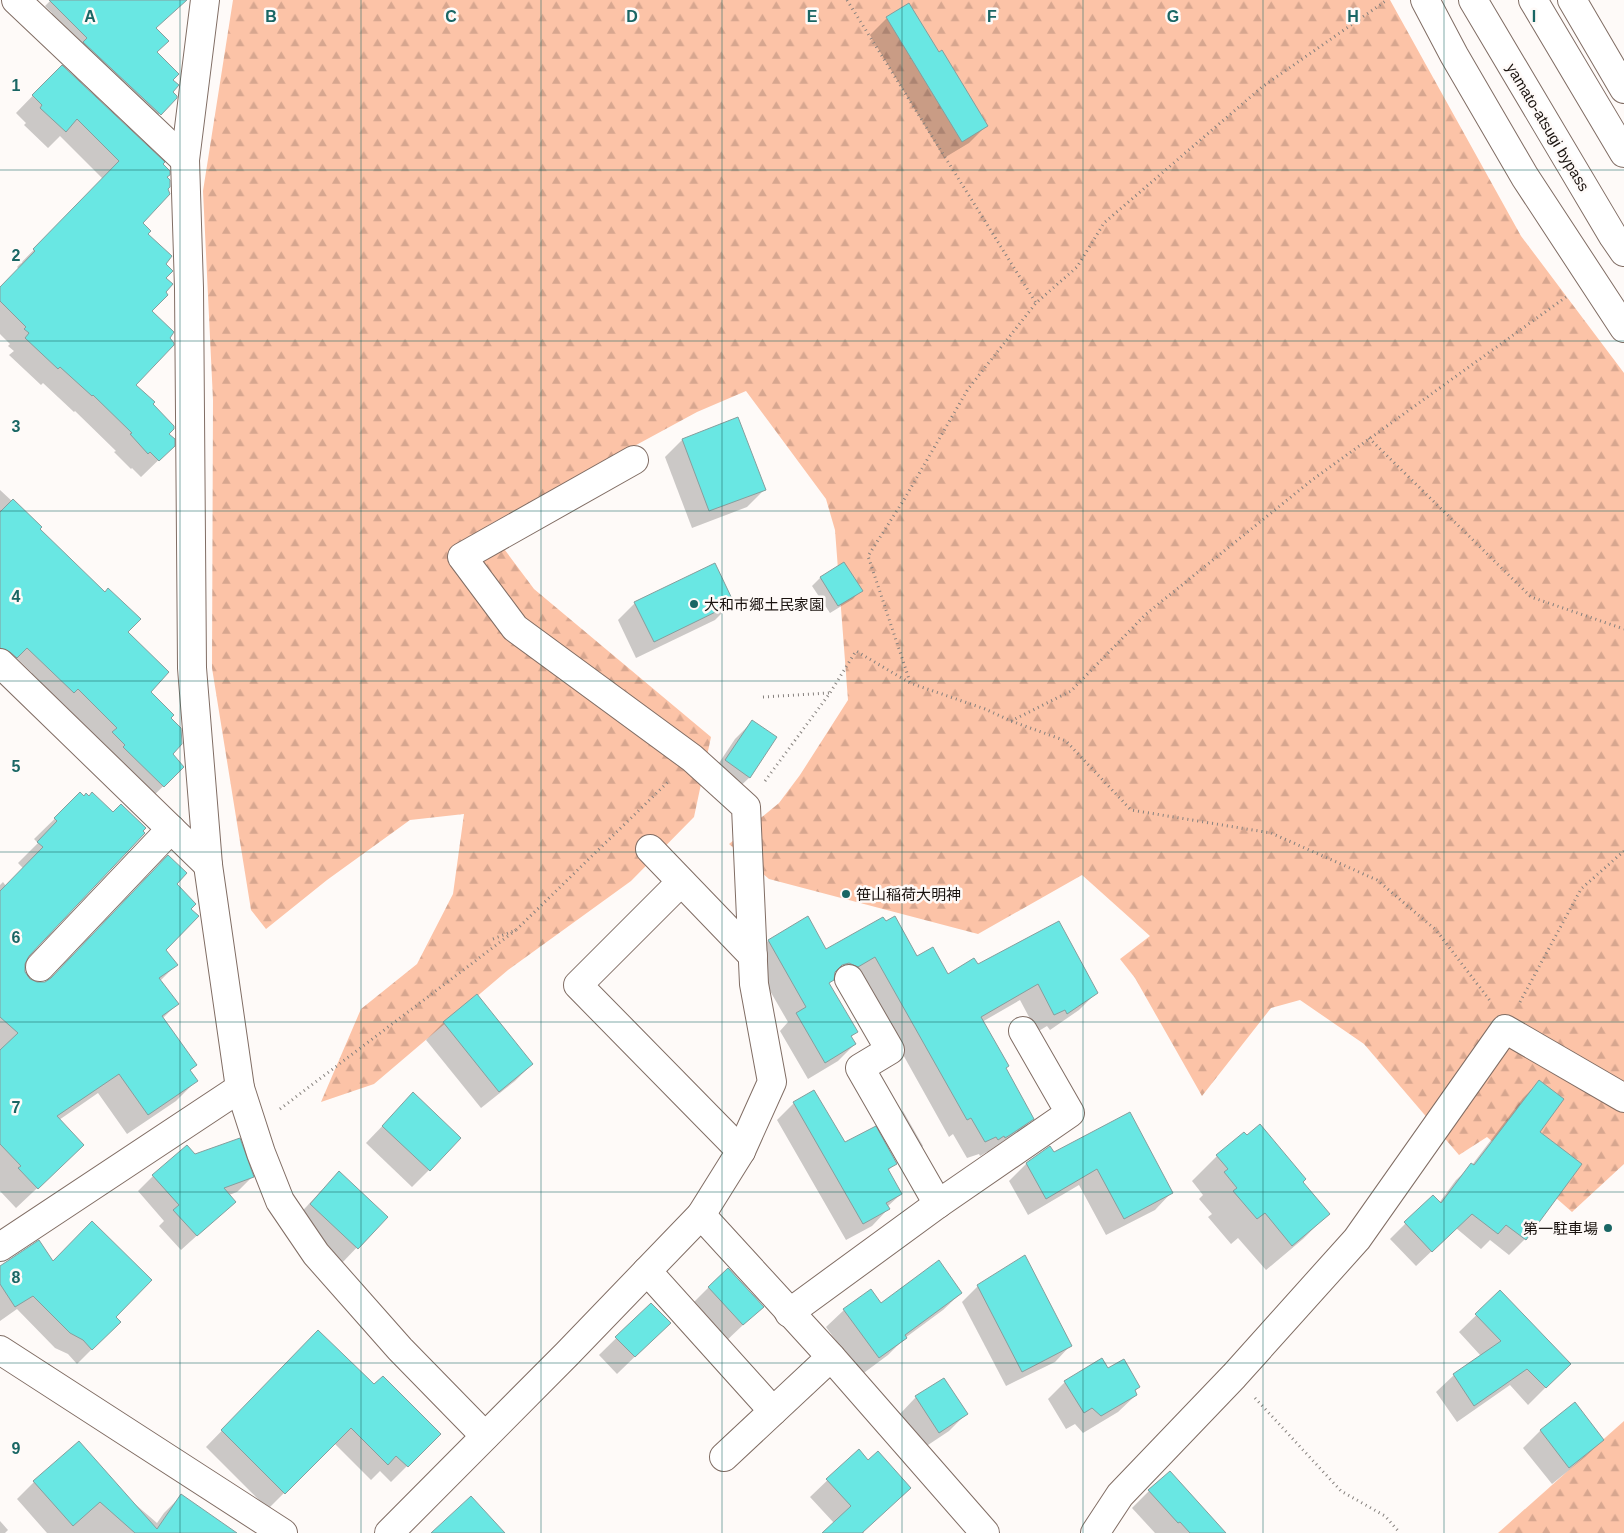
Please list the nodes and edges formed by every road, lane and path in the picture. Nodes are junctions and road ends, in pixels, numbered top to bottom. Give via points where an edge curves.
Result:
1 (16, 0) edge
2 (205, 0) edge
3 (847, 0) edge
4 (1387, 0) edge
5 (1425, 0) edge
6 (1473, 0) edge
7 (1533, 0) edge
8 (1572, 0) edge
9 (1624, 89) edge
10 (1624, 153) edge
11 (184, 160) junction
12 (1624, 252) edge
13 (1568, 295) dead end
14 (1036, 303) junction
15 (1624, 328) edge
16 (1368, 438) junction
17 (634, 460) dead end
18 (1624, 629) edge
19 (0, 663) edge
20 (910, 683) junction
21 (830, 693) junction
22 (763, 697) dead end
23 (1011, 721) junction
24 (692, 758) junction
25 (746, 807) junction
26 (171, 829) junction
27 (650, 849) dead end
28 (1624, 851) edge
29 (208, 865) junction
30 (681, 882) junction
31 (516, 930) junction
32 (494, 938) dead end
33 (753, 956) junction
34 (40, 967) dead end
35 (849, 979) dead end
36 (1505, 1029) junction
37 (1023, 1031) dead end
38 (240, 1088) junction
39 (1624, 1098) edge
40 (740, 1151) junction
41 (938, 1204) junction
42 (701, 1215) junction
43 (0, 1247) edge
44 (647, 1271) junction
45 (789, 1313) junction
46 (0, 1350) edge
47 (831, 1357) junction
48 (1234, 1376) junction
49 (773, 1411) junction
50 (484, 1436) junction
51 (724, 1457) dead end
52 (283, 1533) edge
53 (389, 1533) edge
54 (985, 1533) edge
55 (1094, 1533) edge
56 (1400, 1533) edge

1 - 11 main road
2 - 11 main road
3 - 14 path
4 - 14 path via 1262,87 1104,224 1077,267
5 - 15 main road via 1525,177
6 - 12 main road, yamato-atsugi bypass
7 - 10 main road
8 - 9 main road
11 - 29 main road via 189,288 192,668
13 - 16 path
14 - 20 path via 968,389 868,556
16 - 18 path via 1532,596
16 - 23 path via 1146,614 1071,691
17 - 24 main road via 462,557 515,628
19 - 26 main road
20 - 21 path via 856,651
20 - 23 path
21 - 22 path
21 - 25 path
23 - 36 path via 1066,741 1131,810 1271,833 1377,880 1436,930 1493,1005
24 - 25 main road
24 - 31 path
25 - 33 main road
26 - 29 main road
26 - 34 main road
27 - 30 main road
28 - 36 path via 1581,889
29 - 38 main road
30 - 33 main road
30 - 40 main road via 578,985
31 - 32 path
31 - 38 path via 276,1112
33 - 40 main road via 754,984 772,1082
35 - 41 main road via 890,1050 860,1068
36 - 39 main road
36 - 48 main road via 1357,1239
37 - 41 main road via 1070,1112
38 - 43 main road
38 - 50 main road via 280,1201 316,1254 400,1349
40 - 42 main road
41 - 45 main road
42 - 44 main road
42 - 45 main road
44 - 49 main road
44 - 50 main road
45 - 47 main road
46 - 52 main road
47 - 49 main road
47 - 54 main road
48 - 55 main road via 1120,1495
48 - 56 path via 1341,1491 1385,1516
49 - 51 main road
50 - 53 main road

